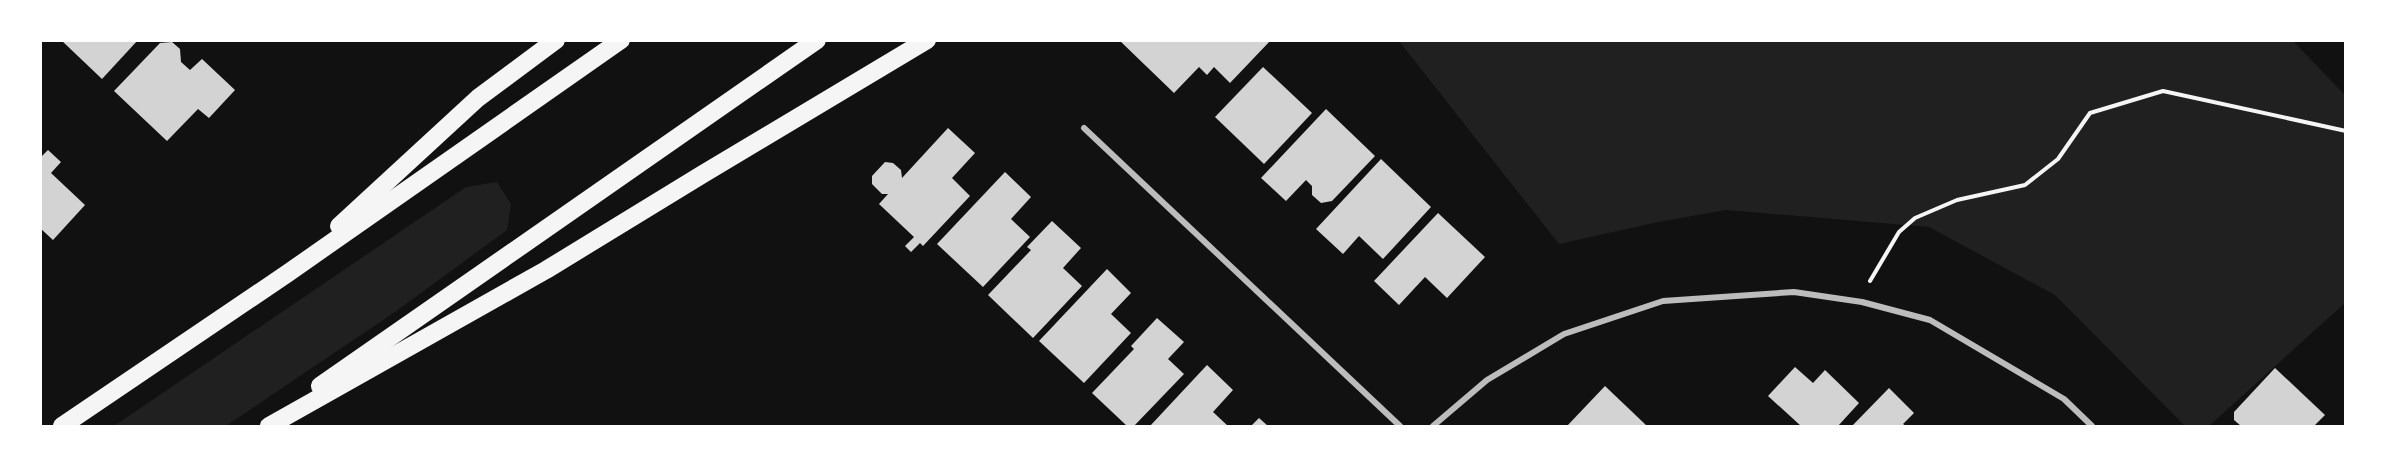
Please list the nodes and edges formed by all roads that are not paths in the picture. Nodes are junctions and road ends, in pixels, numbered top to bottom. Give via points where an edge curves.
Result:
1 (556, 40) edge
2 (621, 40) edge
3 (816, 40) edge
4 (927, 40) edge
5 (1084, 128) dead end
6 (288, 273) junction
7 (62, 426) edge
8 (262, 426) edge
9 (269, 426) edge
10 (1400, 426) edge
11 (1433, 426) edge
12 (2092, 426) edge

1 - 6 highway via 478,98
2 - 6 highway
3 - 8 highway
4 - 9 highway via 546,270
5 - 10 street
6 - 7 highway
11 - 12 street via 1487,380 1564,334 1663,301 1794,292 1862,302 1930,320 2064,399

